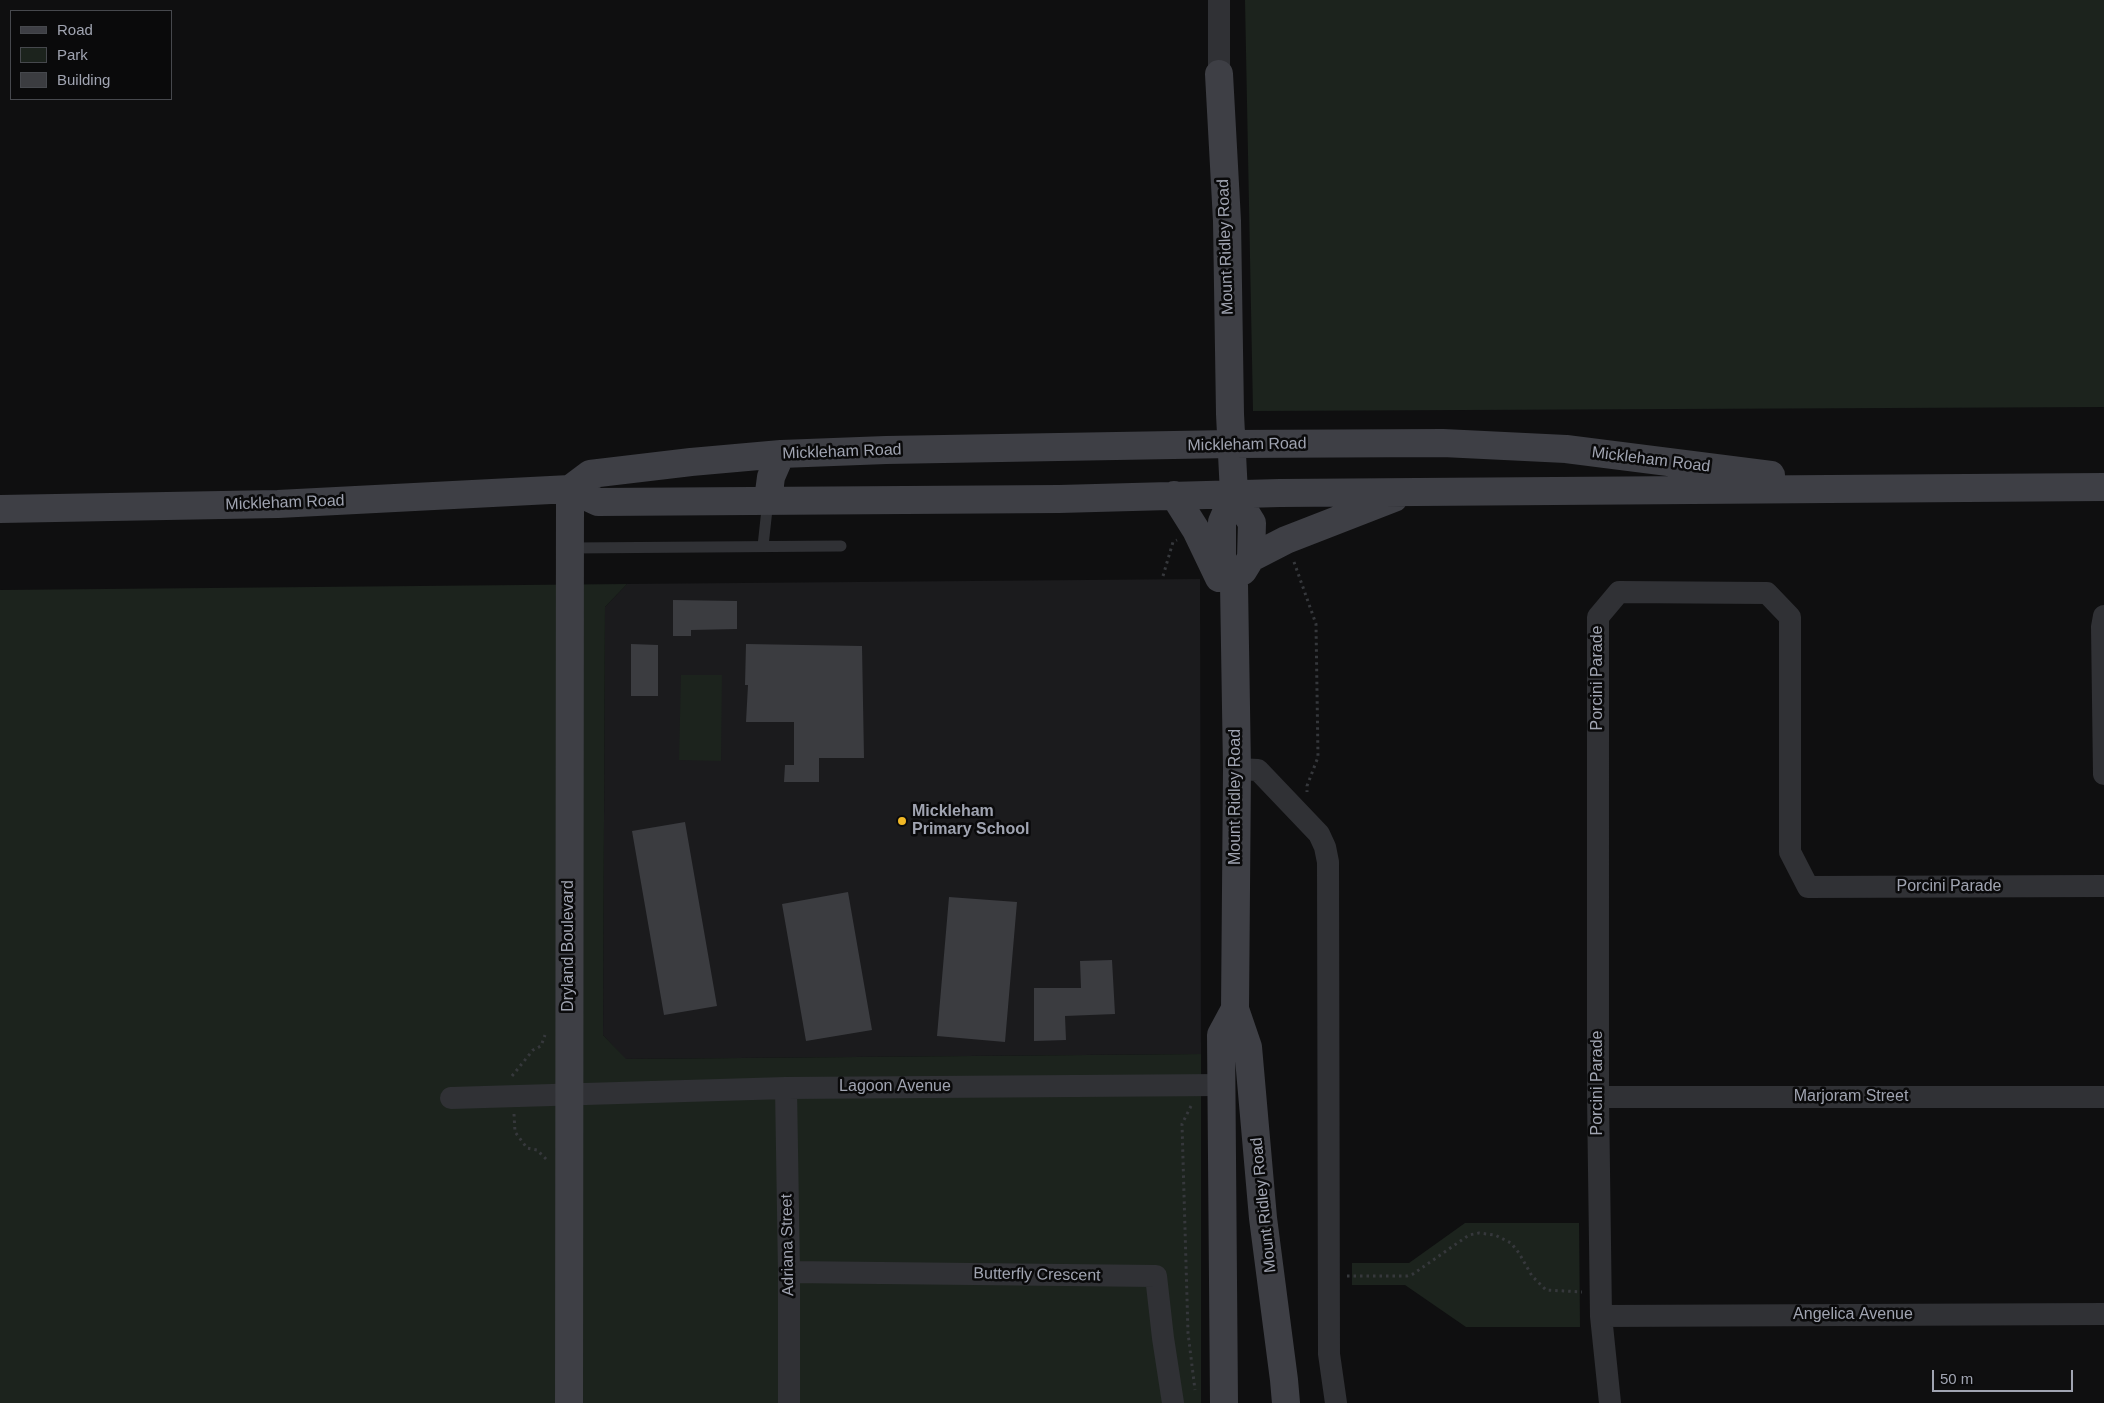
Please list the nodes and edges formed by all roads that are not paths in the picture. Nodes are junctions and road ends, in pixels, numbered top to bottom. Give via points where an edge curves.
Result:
1 (1219, 0) edge
2 (1219, 74) joint
3 (1232, 444) junction
4 (781, 454) junction
5 (2104, 487) edge
6 (1927, 488) junction
7 (570, 489) junction
8 (1409, 492) junction
9 (1234, 494) junction
10 (1174, 495) junction
11 (768, 500) junction
12 (0, 509) edge
13 (763, 546) junction
14 (841, 546) dead end
15 (572, 548) junction
16 (1251, 558) junction
17 (1234, 584) junction
18 (1234, 611) junction
19 (2104, 616) edge
20 (1237, 769) junction
21 (2104, 774) edge
22 (2104, 886) edge
23 (1235, 1009) junction
24 (1211, 1085) junction
25 (786, 1088) junction
26 (569, 1094) junction
27 (1598, 1097) junction
28 (2104, 1097) edge
29 (451, 1098) dead end
30 (789, 1272) junction
31 (2104, 1314) edge
32 (1601, 1316) junction
33 (569, 1403) edge
34 (789, 1403) edge
35 (1173, 1403) edge
36 (1224, 1403) edge
37 (1286, 1403) edge
38 (1336, 1403) edge
39 (1610, 1403) edge

1 - 2 street, Mount Ridley Road
2 - 3 main road, Mount Ridley Road via 1227,221
3 - 4 main road, Mickleham Road
3 - 6 main road, Mickleham Road via 1443,443 1566,448 1758,474
3 - 9 main road, Mount Ridley Road
4 - 7 main road, Mickleham Road via 590,474
4 - 11 main road via 771,477
5 - 6 main road, Mickleham Road
6 - 8 main road, Mickleham Road
7 - 11 main road, Mickleham Road via 598,502
7 - 12 main road, Mickleham Road via 278,504
7 - 15 main road, Dryland Boulevard
8 - 9 main road, Mickleham Road
8 - 16 main road via 1286,540
9 - 10 main road, Mickleham Road
9 - 16 main road, Mount Ridley Road via 1252,523
9 - 17 main road, Mount Ridley Road via 1222,522 1222,560
10 - 11 main road, Mickleham Road via 1059,499
10 - 18 main road via 1196,530
11 - 13 lane
13 - 14 lane
13 - 15 lane
15 - 26 main road, Dryland Boulevard
16 - 17 main road
17 - 18 main road, Mount Ridley Road
18 - 20 main road, Mount Ridley Road
19 - 21 street
20 - 23 main road, Mount Ridley Road
20 - 38 street via 1258,770 1319,834 1326,847 1329,1354
22 - 27 street, Porcini Parade via 1808,887 1790,852 1790,617 1767,593 1619,592 1598,617
23 - 24 main road, Mount Ridley Road via 1221,1035
23 - 37 main road, Mount Ridley Road via 1248,1047 1263,1218
24 - 25 street, Lagoon Avenue
24 - 36 main road, Mount Ridley Road
25 - 26 street, Lagoon Avenue
25 - 30 street, Adriana Street
26 - 29 street, Lagoon Avenue
26 - 33 main road, Dryland Boulevard
27 - 28 street, Marjoram Street
27 - 32 street, Porcini Parade
30 - 34 street, Adriana Street
30 - 35 street, Butterfly Crescent via 1156,1276
31 - 32 street, Angelica Avenue
32 - 39 street, Porcini Parade

